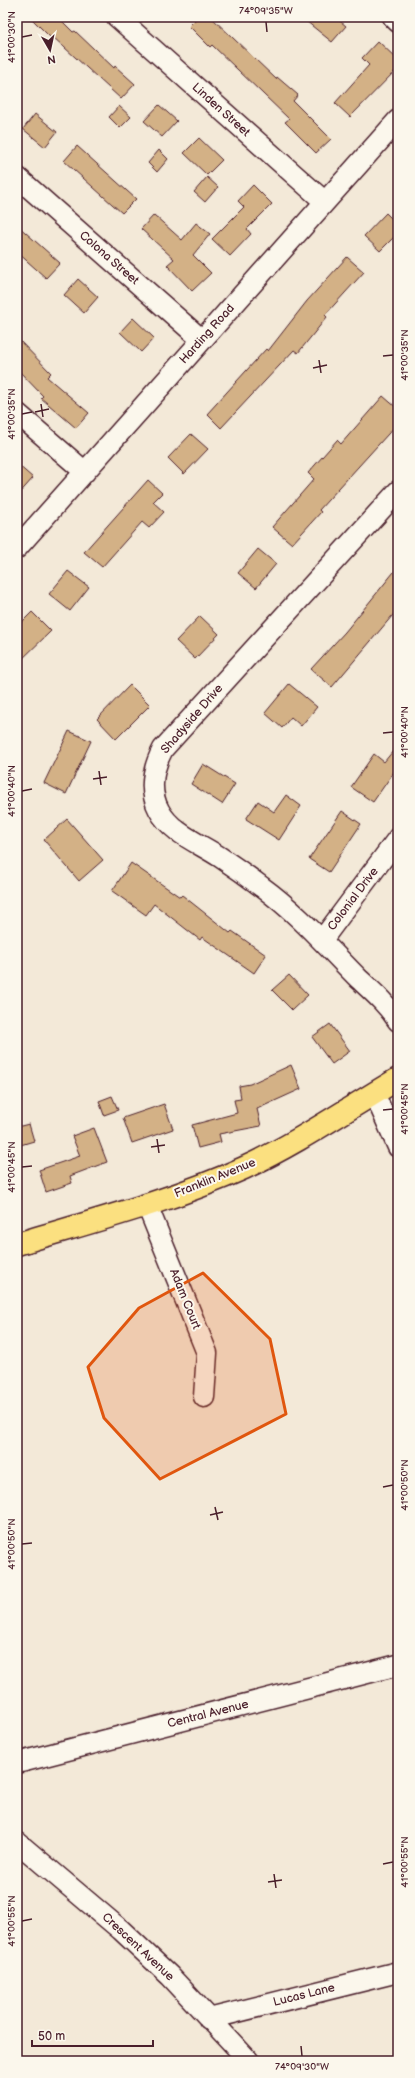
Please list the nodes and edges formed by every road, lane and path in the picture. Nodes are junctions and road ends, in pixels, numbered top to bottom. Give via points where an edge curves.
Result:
1 (117, 17) edge
2 (393, 17) edge
3 (398, 22) edge
4 (398, 120) edge
5 (17, 177) edge
6 (325, 202) junction
7 (202, 340) junction
8 (17, 412) edge
9 (85, 472) junction
10 (398, 492) edge
11 (17, 548) edge
12 (398, 838) edge
13 (322, 940) junction
14 (398, 1021) edge
15 (398, 1079) edge
16 (374, 1093) junction
17 (398, 1147) edge
18 (147, 1204) junction
19 (17, 1244) edge
20 (204, 1397) dead end
21 (398, 1665) edge
22 (17, 1763) edge
23 (17, 1842) edge
24 (398, 1972) edge
25 (209, 2019) junction
26 (248, 2061) edge

1 - 6 street, Linden Street
2 - 3 street
4 - 6 street, Harding Road
5 - 7 street, Colona Street
6 - 7 street, Harding Road
7 - 9 street, Harding Road
8 - 9 street
9 - 11 street, Harding Road
10 - 13 street, Shadyside Drive via 163,749 153,778 154,794 159,809 168,822 179,832 264,888
12 - 13 street, Colonial Drive
13 - 14 street, Shadyside Drive via 378,996
15 - 16 main road, Franklin Avenue
16 - 17 street
16 - 18 main road, Franklin Avenue via 288,1146 244,1168 199,1187
18 - 19 main road, Franklin Avenue
18 - 20 street, Adam Court via 207,1353
21 - 22 street, Central Avenue
23 - 25 street, Crescent Avenue via 121,1930 170,1976
24 - 25 street, Lucas Lane
25 - 26 street, Crescent Avenue

